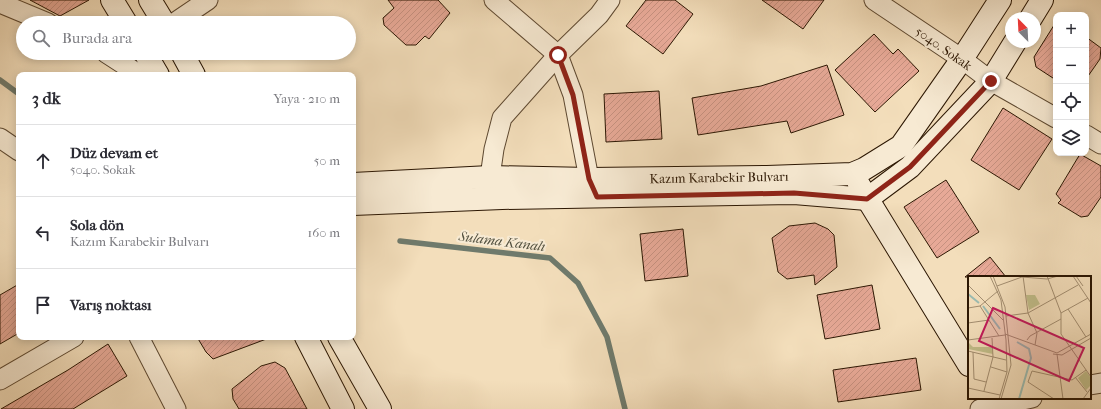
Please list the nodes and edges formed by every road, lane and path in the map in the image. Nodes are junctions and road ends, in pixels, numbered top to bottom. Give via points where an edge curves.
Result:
1 (112, 0) edge
2 (150, 0) edge
3 (208, 0) edge
4 (494, 0) edge
5 (610, 0) edge
6 (874, 0) edge
7 (1000, 0) edge
8 (1042, 0) edge
9 (0, 3) edge
10 (1035, 12) edge
11 (31, 16) edge
12 (122, 16) edge
13 (160, 16) edge
14 (184, 16) edge
15 (1012, 48) edge
16 (558, 55) junction
17 (962, 59) junction
18 (117, 60) edge
19 (149, 60) edge
20 (186, 60) edge
21 (135, 72) edge
22 (156, 72) edge
23 (192, 72) edge
24 (991, 81) junction
25 (1053, 116) edge
26 (1089, 137) edge
27 (1101, 144) edge
28 (852, 174) junction
29 (490, 177) junction
30 (356, 184) edge
31 (593, 188) junction
32 (867, 199) junction
33 (356, 204) edge
34 (69, 340) edge
35 (141, 340) edge
36 (308, 340) edge
37 (341, 340) edge
38 (968, 363) edge
39 (0, 380) edge
40 (1101, 383) edge
41 (1091, 385) edge
42 (1027, 399) edge
43 (990, 406) edge
44 (176, 409) edge
45 (343, 409) edge
46 (380, 409) edge

1 - 12 main road
2 - 13 main road
3 - 14 street
4 - 16 street
5 - 16 street via 599,16
6 - 17 street, 5040. Sokak
7 - 17 main road, Kazım Karabekir Bulvarı
8 - 10 main road
9 - 11 street
15 - 24 main road
16 - 29 street via 502,118
16 - 31 street via 573,95
17 - 24 street, 5040. Sokak
17 - 28 main road, Kazım Karabekir Bulvarı via 901,146
18 - 21 street
19 - 22 main road
20 - 23 main road
24 - 25 street, 5040. Sokak
24 - 32 main road via 910,167
26 - 27 street
28 - 31 main road, Kazım Karabekir Bulvarı
28 - 32 main road
29 - 30 main road, Kazım Karabekir Bulvarı
29 - 31 main road, Kazım Karabekir Bulvarı
31 - 32 main road, Kazım Karabekir Bulvarı via 794,193
31 - 33 main road, Kazım Karabekir Bulvarı via 502,198
32 - 38 main road
34 - 39 street
35 - 44 street
36 - 45 main road
37 - 46 main road
40 - 41 street
42 - 43 street

